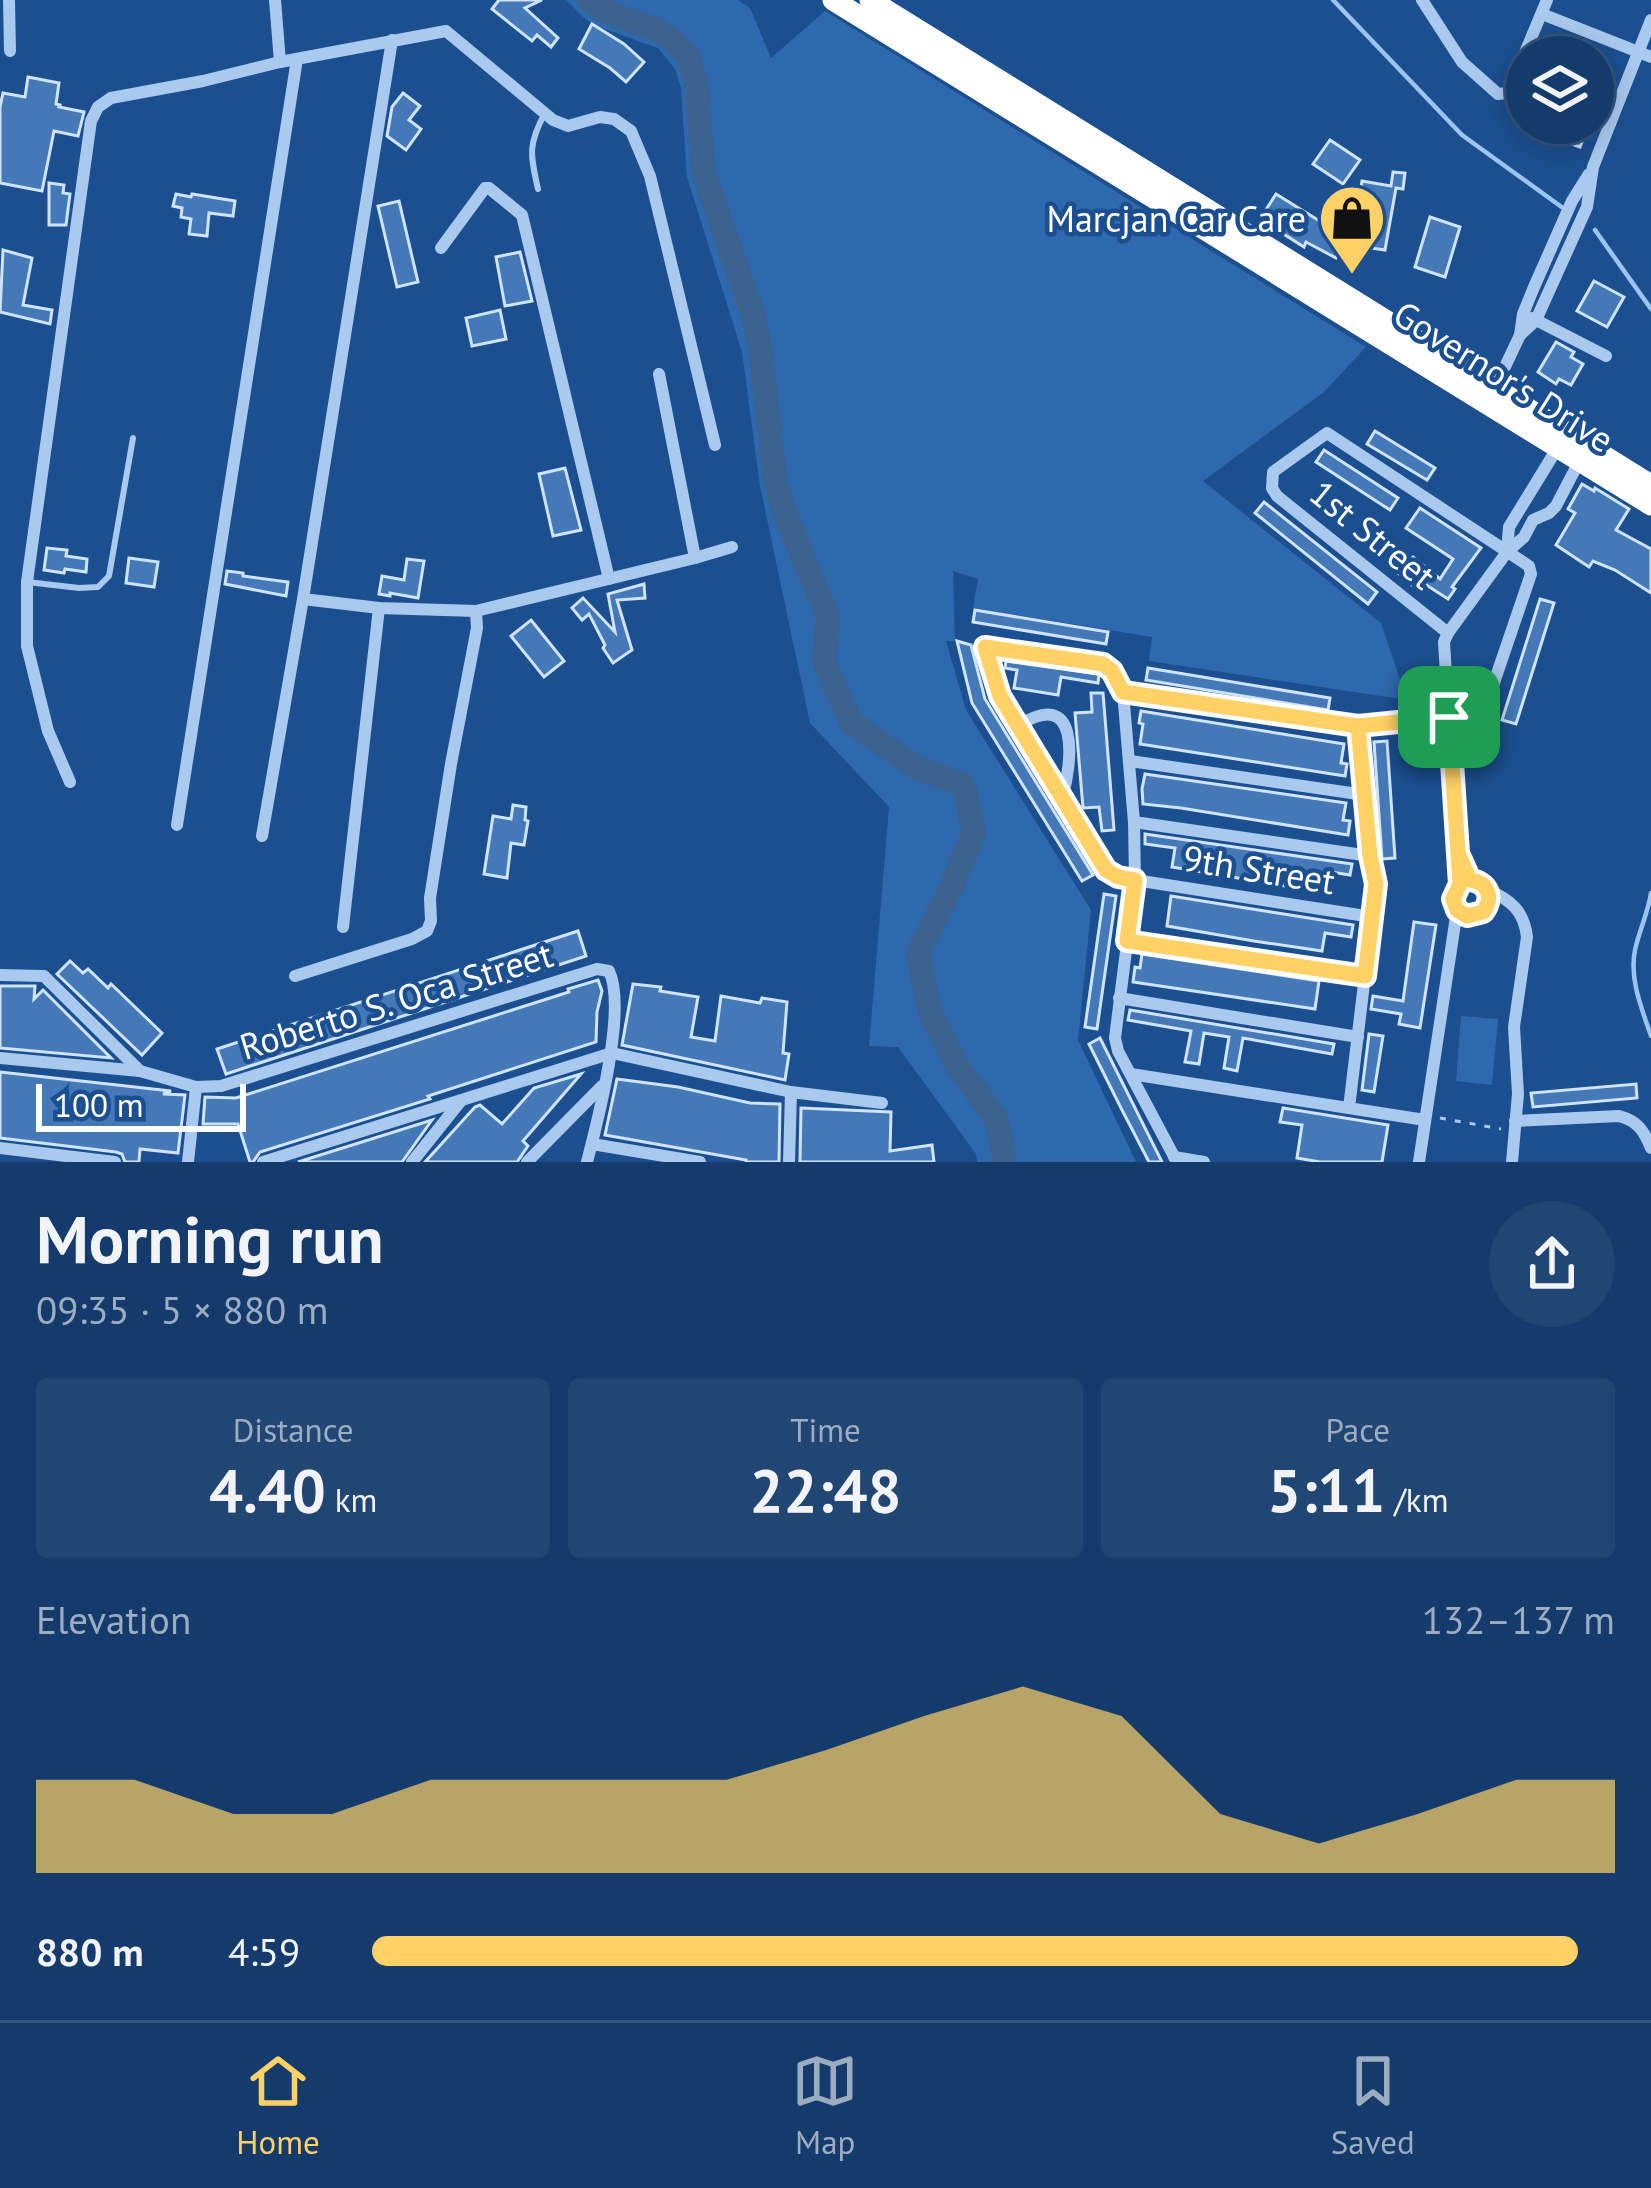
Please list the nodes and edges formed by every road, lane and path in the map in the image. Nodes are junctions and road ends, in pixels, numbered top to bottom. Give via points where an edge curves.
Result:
1 (9, 0) edge
2 (275, 0) edge
3 (833, 0) edge
4 (870, 0) edge
5 (1422, 0) edge
6 (1544, 7) edge
7 (1651, 20) edge
8 (392, 40) junction
9 (10, 51) dead end
10 (1644, 55) edge
11 (297, 59) junction
12 (280, 62) junction
13 (545, 112) junction
14 (1593, 167) junction
15 (538, 189) dead end
16 (1563, 223) junction
17 (1577, 229) junction
18 (441, 248) dead end
19 (1534, 287) junction
20 (1548, 293) junction
21 (1530, 317) junction
22 (1606, 356) dead end
23 (659, 374) dead end
24 (1491, 396) junction
25 (133, 438) dead end
26 (1562, 440) junction
27 (715, 446) dead end
28 (1584, 453) junction
29 (1651, 485) edge
30 (1651, 505) edge
31 (732, 547) dead end
32 (1507, 552) junction
33 (695, 559) junction
34 (609, 579) junction
35 (27, 583) junction
36 (303, 599) junction
37 (379, 608) junction
38 (476, 611) junction
39 (1448, 632) junction
40 (1123, 692) junction
41 (1449, 717) junction
42 (1018, 726) junction
43 (1358, 726) junction
44 (1130, 761) junction
45 (70, 782) dead end
46 (1365, 795) junction
47 (1062, 798) junction
48 (1134, 822) junction
49 (177, 825) dead end
50 (262, 836) dead end
51 (1370, 856) junction
52 (1135, 880) junction
53 (1465, 882) junction
54 (1488, 890) junction
55 (1457, 910) junction
56 (1372, 917) junction
57 (344, 927) dead end
58 (1127, 941) junction
59 (0, 975) edge
60 (295, 976) dead end
61 (1365, 976) junction
62 (1119, 998) junction
63 (1358, 1037) junction
64 (612, 1053) junction
65 (0, 1058) edge
66 (140, 1072) junction
67 (1131, 1074) junction
68 (604, 1083) junction
69 (196, 1087) junction
70 (791, 1092) junction
71 (461, 1100) junction
72 (882, 1103) dead end
73 (1349, 1108) junction
74 (1426, 1118) junction
75 (1515, 1126) junction
76 (592, 1144) junction
77 (0, 1148) edge
78 (1651, 1148) edge
79 (1176, 1159) edge
80 (115, 1162) edge
81 (188, 1162) edge
82 (262, 1162) edge
83 (412, 1162) edge
84 (527, 1162) edge
85 (587, 1162) edge
86 (700, 1162) edge
87 (789, 1162) edge
88 (1204, 1162) edge
89 (1419, 1162) edge
90 (1512, 1162) edge

1 - 9 street
2 - 12 street
3 - 24 highway, Governor's Drive
4 - 24 highway, Governor's Drive
5 - 6 street via 1462,62 1498,94 1511,86
6 - 10 street
7 - 10 street
8 - 11 street
8 - 13 street via 446,32
8 - 36 street
10 - 14 street
11 - 12 street
11 - 49 street
12 - 35 street via 98,106
13 - 15 lane via 530,153
13 - 27 street via 568,126 614,118 631,131 650,176
14 - 16 street
14 - 17 street
16 - 17 street
16 - 19 street
17 - 20 street
18 - 34 street via 485,188 522,215
19 - 20 street
19 - 21 street
20 - 21 street
21 - 22 street
21 - 24 street
23 - 33 street
24 - 26 highway, Governor's Drive
25 - 35 lane via 110,576 98,587
26 - 28 highway, Governor's Drive
26 - 32 street via 1509,527
28 - 29 highway, Governor's Drive
28 - 30 highway, Governor's Drive
28 - 32 street via 1556,506
31 - 33 street
32 - 39 street
32 - 39 street, 1st Street via 1327,434 1273,472 1277,496
32 - 41 street via 1532,574 1488,703 1478,713
33 - 34 street
34 - 38 street
35 - 45 street via 27,646
36 - 37 street
36 - 50 street
37 - 38 street
37 - 57 street
38 - 60 street via 427,931
39 - 41 street
40 - 42 street, 9th Street via 1103,664 985,647
40 - 43 street
40 - 44 street
41 - 43 street
41 - 53 street
42 - 47 street, 9th Street
42 - 47 street via 1033,717 1063,721 1070,770
43 - 46 street
44 - 46 street
44 - 48 street
46 - 51 street
47 - 52 street, 9th Street via 1106,870
48 - 51 street
48 - 52 street
51 - 56 street
52 - 56 street, 9th Street
52 - 58 street
53 - 54 street
53 - 55 street via 1453,894
54 - 55 street via 1483,912
54 - 75 street via 1506,898 1525,924
55 - 74 street
56 - 61 street
58 - 61 street
58 - 62 street
59 - 66 street via 44,976
61 - 63 street
62 - 63 street
62 - 67 street via 1115,1038
63 - 73 street
64 - 68 street
64 - 69 street, Roberto S. Oca Street via 615,984 609,971 597,969 221,1087
64 - 70 street
64 - 71 street
65 - 66 street, Roberto S. Oca Street
66 - 69 street, Roberto S. Oca Street
67 - 73 street
67 - 79 street
68 - 76 street
68 - 84 street
69 - 81 street
70 - 72 street
70 - 87 street
71 - 82 street
71 - 83 street
73 - 74 street
74 - 75 path
74 - 89 street
75 - 78 street via 1619,1116 1641,1127
75 - 90 street
76 - 85 street
76 - 86 street
77 - 80 street
79 - 88 street

